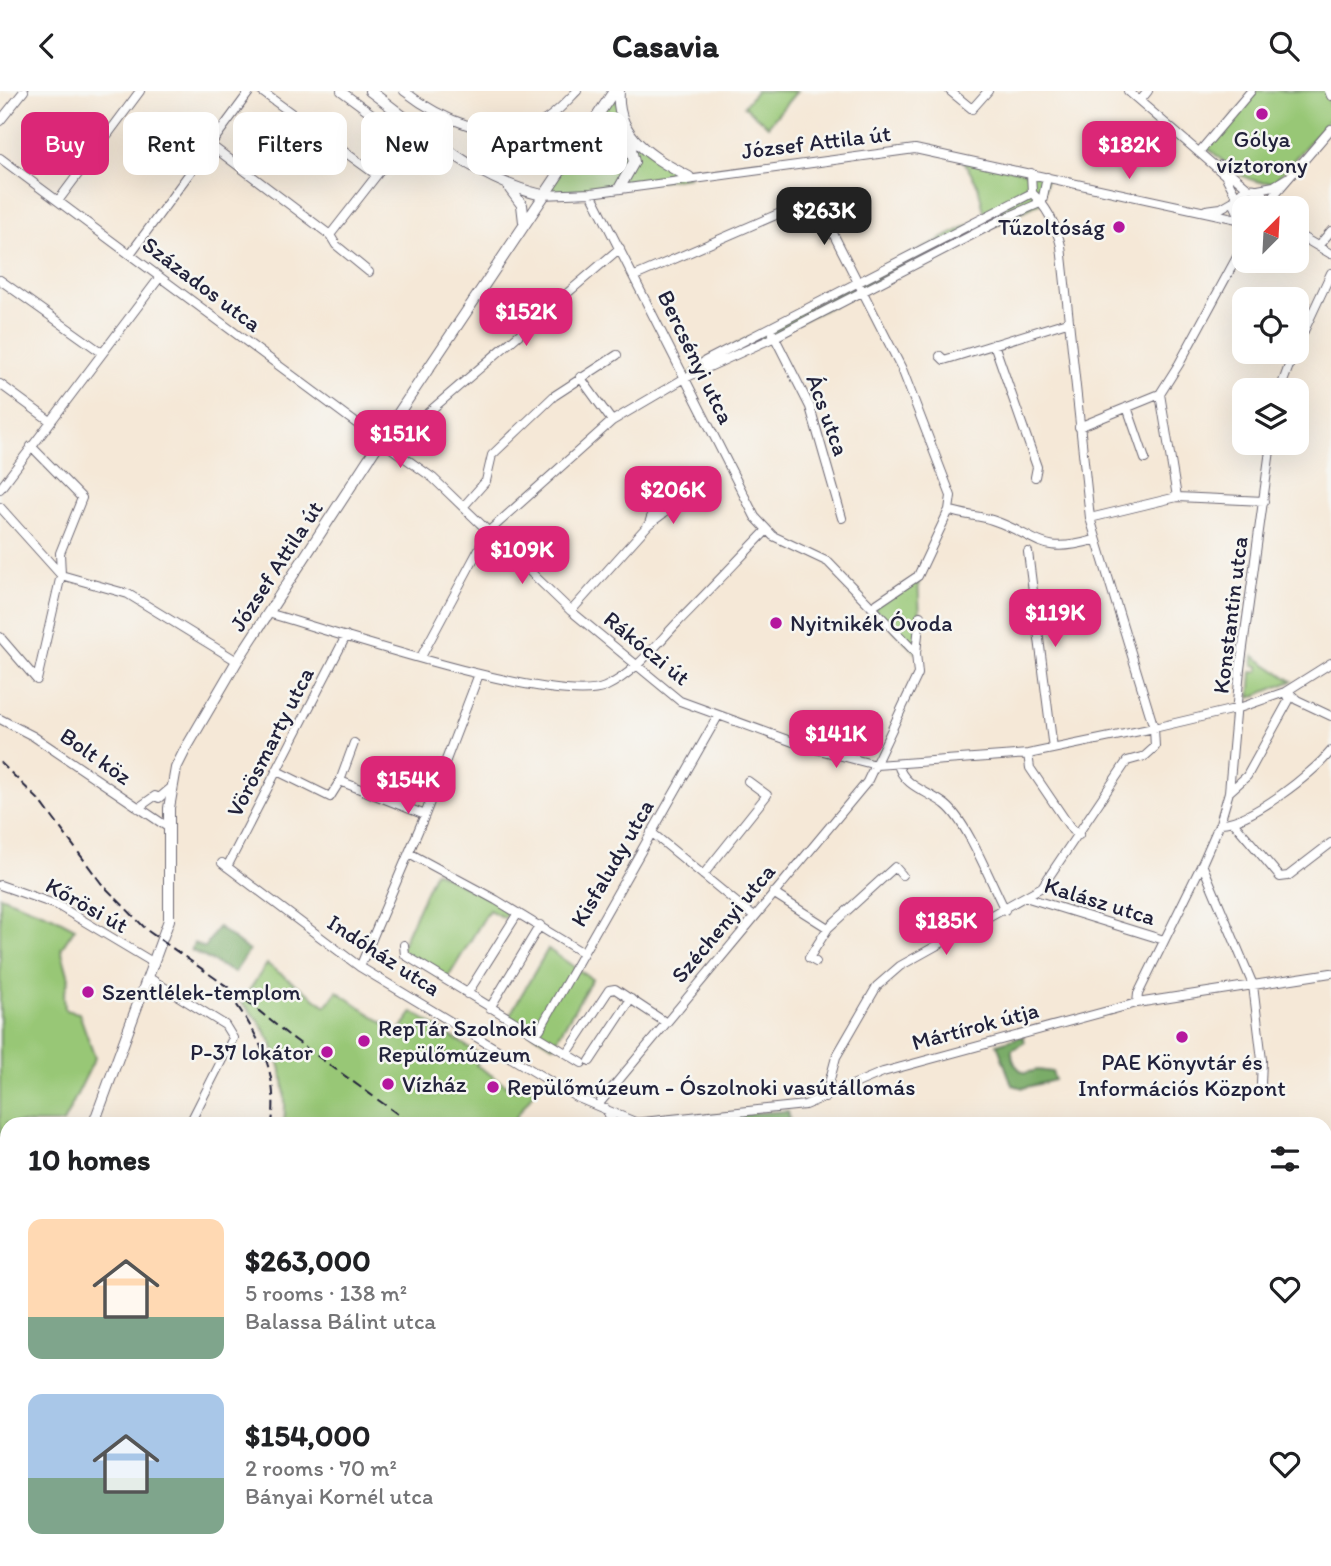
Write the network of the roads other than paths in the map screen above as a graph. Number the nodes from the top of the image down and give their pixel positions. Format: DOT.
graph roads {
  1 [pos="24,91"];
  2 [pos="140,91"];
  3 [pos="250,91"];
  4 [pos="261,91"];
  5 [pos="341,91"];
  6 [pos="370,91"];
  7 [pos="404,91"];
  8 [pos="577,91"];
  9 [pos="616,91"];
  10 [pos="950,91"];
  11 [pos="988,91"];
  12 [pos="1128,91"];
  13 [pos="1148,91"];
  14 [pos="1251,91"];
  15 [pos="1329,91"];
  16 [pos="1331,96"];
  17 [pos="1140,101"];
  18 [pos="369,112"];
  19 [pos="398,112"];
  20 [pos="601,112"];
  21 [pos="0,121"];
  22 [pos="1331,129"];
  23 [pos="627,142"];
  24 [pos="219,151"];
  25 [pos="1200,151"];
  26 [pos="453,153"];
  27 [pos="0,158"];
  28 [pos="361,164"];
  29 [pos="1031,173"];
  30 [pos="627,174"];
  31 [pos="374,175"];
  32 [pos="556,175"];
  33 [pos="627,175"];
  34 [pos="689,177"];
  35 [pos="1047,177"];
  36 [pos="1289,177"];
  37 [pos="508,187"];
  38 [pos="620,187"];
  39 [pos="1253,189"];
  40 [pos="591,193"];
  41 [pos="1032,193"];
  42 [pos="542,195"];
  43 [pos="1235,196"];
  44 [pos="1240,196"];
  45 [pos="1260,196"];
  46 [pos="1276,196"];
  47 [pos="58,201"];
  48 [pos="1232,201"];
  49 [pos="1042,202"];
  50 [pos="1200,211"];
  51 [pos="1232,218"];
  52 [pos="524,222"];
  53 [pos="1331,231"];
  54 [pos="330,235"];
  55 [pos="1309,240"];
  56 [pos="1319,245"];
  57 [pos="620,247"];
  58 [pos="130,254"];
  59 [pos="1331,254"];
  60 [pos="1232,266"];
  61 [pos="369,272"];
  62 [pos="1331,274"];
  63 [pos="635,276"];
  64 [pos="160,277"];
  65 [pos="0,280"];
  66 [pos="860,286"];
  67 [pos="1309,321"];
  68 [pos="1067,322"];
  69 [pos="770,328"];
  70 [pos="775,337"];
  71 [pos="994,344"];
  72 [pos="101,352"];
  73 [pos="617,355"];
  74 [pos="940,356"];
  75 [pos="580,377"];
  76 [pos="685,378"];
  77 [pos="0,384"];
  78 [pos="1160,394"];
  79 [pos="1127,407"];
  80 [pos="49,420"];
  81 [pos="612,421"];
  82 [pos="1079,426"];
  83 [pos="381,440"];
  84 [pos="31,446"];
  85 [pos="398,451"];
  86 [pos="1270,455"];
  87 [pos="1146,459"];
  88 [pos="1035,477"];
  89 [pos="1,486"];
  90 [pos="1177,497"];
  91 [pos="1264,501"];
  92 [pos="0,507"];
  93 [pos="463,507"];
  94 [pos="949,510"];
  95 [pos="842,518"];
  96 [pos="1090,518"];
  97 [pos="649,524"];
  98 [pos="766,531"];
  99 [pos="488,532"];
  100 [pos="1094,540"];
  101 [pos="1028,552"];
  102 [pos="61,575"];
  103 [pos="872,607"];
  104 [pos="571,611"];
  105 [pos="268,613"];
  106 [pos="920,616"];
  107 [pos="346,636"];
  108 [pos="0,637"];
  109 [pos="916,653"];
  110 [pos="421,657"];
  111 [pos="237,661"];
  112 [pos="1331,663"];
  113 [pos="636,666"];
  114 [pos="479,674"];
  115 [pos="1286,692"];
  116 [pos="1239,708"];
  117 [pos="718,716"];
  118 [pos="1331,716"];
  119 [pos="0,719"];
  120 [pos="1154,728"];
  121 [pos="354,743"];
  122 [pos="1053,749"];
  123 [pos="1331,751"];
  124 [pos="1028,754"];
  125 [pos="898,764"];
  126 [pos="876,765"];
  127 [pos="277,771"];
  128 [pos="340,781"];
  129 [pos="748,781"];
  130 [pos="172,787"];
  131 [pos="1229,792"];
  132 [pos="138,809"];
  133 [pos="425,815"];
  134 [pos="1220,823"];
  135 [pos="1235,824"];
  136 [pos="169,828"];
  137 [pos="651,832"];
  138 [pos="1079,835"];
  139 [pos="1331,843"];
  140 [pos="409,853"];
  141 [pos="1202,864"];
  142 [pos="225,865"];
  143 [pos="902,874"];
  144 [pos="703,875"];
  145 [pos="0,885"];
  146 [pos="773,893"];
  147 [pos="1025,898"];
  148 [pos="1005,910"];
  149 [pos="518,913"];
  150 [pos="753,916"];
  151 [pos="540,925"];
  152 [pos="828,929"];
  153 [pos="1164,940"];
  154 [pos="404,945"];
  155 [pos="583,953"];
  156 [pos="816,962"];
  157 [pos="154,963"];
  158 [pos="360,967"];
  159 [pos="1331,973"];
  160 [pos="149,978"];
  161 [pos="1253,985"];
  162 [pos="467,994"];
  163 [pos="631,999"];
  164 [pos="1137,1003"];
  165 [pos="490,1008"];
  166 [pos="665,1022"];
  167 [pos="540,1029"];
  168 [pos="570,1049"];
  169 [pos="1261,1084"];
  170 [pos="825,1098"];
  171 [pos="602,1107"];
  172 [pos="96,1117"];
  173 [pos="193,1117"];
  174 [pos="609,1117"];
  175 [pos="622,1117"];
  176 [pos="694,1117"];
  1 -- 21 [label="street"];
  2 -- 47 [label="street"];
  3 -- 58 [label="street"];
  4 -- 28 [label="street"];
  5 -- 18 [label="street"];
  6 -- 19 [label="main road"];
  7 -- 8 [label="street"];
  9 -- 20 [label="main road"];
  9 -- 34 [label="main road"];
  10 -- 11 [label="street"];
  12 -- 17 [label="street"];
  13 -- 17 [label="street"];
  14 -- 25 [label="street"];
  15 -- 16 [label="street"];
  17 -- 25 [label="street"];
  22 -- 36 [label="street"];
  23 -- 30 [label="main road"];
  24 -- 54 [label="street"];
  25 -- 39 [label="street"];
  25 -- 43 [label="street"];
  26 -- 37 [label="main road"];
  27 -- 47 [label="street, Százados utca"];
  29 -- 34 [label="street, József Attila út"];
  29 -- 35 [label="street, József Attila út"];
  29 -- 41 [label="street"];
  31 -- 54 [label="street"];
  32 -- 42 [label="main road"];
  33 -- 38 [label="main road"];
  34 -- 38 [label="street, József Attila út"];
  35 -- 49 [label="street"];
  35 -- 50 [label="street, József Attila út"];
  36 -- 39 [label="street, József Attila út"];
  36 -- 46 [label="street"];
  37 -- 42 [label="main road"];
  37 -- 52 [label="main road"];
  38 -- 40 [label="street, József Attila út"];
  39 -- 44 [label="street, József Attila út"];
  39 -- 45 [label="street"];
  40 -- 42 [label="street, József Attila út"];
  40 -- 57 [label="street, Bercsényi utca"];
  41 -- 49 [label="street"];
  41 -- 66 [label="street"];
  42 -- 52 [label="main road, József Attila út"];
  47 -- 58 [label="street, Százados utca"];
  48 -- 50 [label="street, József Attila út"];
  49 -- 66 [label="street"];
  49 -- 68 [label="street"];
  50 -- 51 [label="street, József Attila út"];
  52 -- 83 [label="main road, József Attila út"];
  53 -- 56 [label="street"];
  54 -- 61 [label="street"];
  55 -- 56 [label="street"];
  56 -- 59 [label="street"];
  57 -- 63 [label="street, Bercsényi utca"];
  57 -- 85 [label="street"];
  58 -- 64 [label="street, Százados utca"];
  60 -- 78 [label="street"];
  62 -- 67 [label="street"];
  63 -- 66 [label="street"];
  63 -- 76 [label="street, Bercsényi utca"];
  64 -- 72 [label="street"];
  64 -- 83 [label="street, Százados utca"];
  65 -- 72 [label="street"];
  66 -- 69 [label="street"];
  66 -- 70 [label="street"];
  66 -- 94 [label="street"];
  68 -- 71 [label="street"];
  68 -- 82 [label="street"];
  69 -- 70 [label="street, Ács utca"];
  69 -- 76 [label="street"];
  70 -- 76 [label="street"];
  70 -- 95 [label="street, Ács utca"];
  71 -- 74 [label="street"];
  71 -- 88 [label="street"];
  72 -- 80 [label="street"];
  73 -- 75 [label="street"];
  75 -- 81 [label="street"];
  75 -- 93 [label="street"];
  76 -- 81 [label="street"];
  76 -- 98 [label="street, Bercsényi utca"];
  77 -- 80 [label="street"];
  78 -- 79 [label="street"];
  78 -- 90 [label="street"];
  79 -- 82 [label="street"];
  79 -- 87 [label="street"];
  80 -- 84 [label="street"];
  81 -- 99 [label="street"];
  82 -- 96 [label="street"];
  83 -- 85 [label="street, Rákóczi út"];
  83 -- 105 [label="main road, József Attila út"];
  84 -- 89 [label="street"];
  84 -- 102 [label="street"];
  85 -- 93 [label="street, Rákóczi út"];
  86 -- 91 [label="street, Konstantin utca"];
  90 -- 91 [label="street"];
  90 -- 96 [label="street"];
  91 -- 116 [label="street, Konstantin utca"];
  92 -- 102 [label="street"];
  93 -- 99 [label="street, Rákóczi út"];
  94 -- 100 [label="street"];
  94 -- 103 [label="street"];
  96 -- 100 [label="street"];
  97 -- 104 [label="street"];
  98 -- 103 [label="street, Bercsényi utca"];
  98 -- 113 [label="street"];
  99 -- 104 [label="street, Rákóczi út"];
  99 -- 110 [label="street"];
  100 -- 120 [label="street"];
  101 -- 122 [label="street"];
  102 -- 108 [label="street"];
  102 -- 111 [label="street"];
  103 -- 109 [label="street, Bercsényi utca"];
  104 -- 113 [label="street, Rákóczi út"];
  105 -- 107 [label="street"];
  105 -- 111 [label="main road, József Attila út"];
  106 -- 109 [label="street"];
  107 -- 110 [label="street"];
  107 -- 127 [label="street, Vörösmarty utca"];
  109 -- 126 [label="street"];
  110 -- 114 [label="street"];
  111 -- 130 [label="main road, József Attila út"];
  112 -- 115 [label="street, Rákóczi út"];
  113 -- 114 [label="street"];
  113 -- 117 [label="street, Rákóczi út"];
  114 -- 133 [label="street"];
  115 -- 116 [label="street, Rákóczi út"];
  115 -- 118 [label="street"];
  115 -- 131 [label="street, Konstantin utca"];
  116 -- 120 [label="street, Rákóczi út"];
  116 -- 131 [label="street, Konstantin utca"];
  117 -- 126 [label="street, Rákóczi út"];
  117 -- 137 [label="street, Kisfaludy utca"];
  119 -- 132 [label="street, Bolt köz"];
  120 -- 122 [label="street, Rákóczi út"];
  120 -- 138 [label="street"];
  121 -- 128 [label="street"];
  122 -- 124 [label="street, Rákóczi út"];
  123 -- 135 [label="street"];
  124 -- 125 [label="street, Rákóczi út"];
  124 -- 138 [label="street"];
  125 -- 126 [label="street, Rákóczi út"];
  125 -- 148 [label="street"];
  126 -- 146 [label="street, Széchenyi utca"];
  127 -- 128 [label="street"];
  127 -- 142 [label="street, Vörösmarty utca"];
  128 -- 133 [label="street"];
  129 -- 144 [label="street"];
  130 -- 132 [label="street"];
  130 -- 136 [label="main road, József Attila út"];
  131 -- 134 [label="street, Konstantin utca"];
  132 -- 136 [label="street, Bolt köz"];
  133 -- 140 [label="street"];
  134 -- 135 [label="street"];
  134 -- 141 [label="street, Konstantin utca"];
  135 -- 139 [label="street"];
  136 -- 157 [label="main road, József Attila út"];
  137 -- 144 [label="street"];
  137 -- 155 [label="street, Kisfaludy utca"];
  138 -- 147 [label="street"];
  140 -- 149 [label="street"];
  140 -- 158 [label="street"];
  141 -- 153 [label="street, Konstantin utca"];
  141 -- 161 [label="street"];
  142 -- 158 [label="street, Indóház utca"];
  143 -- 152 [label="street"];
  144 -- 150 [label="street"];
  145 -- 157 [label="street, Kőrösi út"];
  146 -- 150 [label="street, Széchenyi utca"];
  146 -- 152 [label="street"];
  147 -- 148 [label="street"];
  147 -- 153 [label="street, Kalász utca"];
  148 -- 170 [label="street"];
  149 -- 151 [label="street"];
  149 -- 162 [label="street"];
  150 -- 166 [label="street, Széchenyi utca"];
  151 -- 155 [label="street"];
  151 -- 165 [label="street"];
  152 -- 156 [label="street"];
  153 -- 164 [label="street, Konstantin utca"];
  154 -- 162 [label="street"];
  155 -- 167 [label="street, Kisfaludy utca"];
  157 -- 160 [label="main road, József Attila út"];
  158 -- 171 [label="street, Indóház utca"];
  159 -- 161 [label="street, Mártírok útja"];
  160 -- 172 [label="main road, József Attila út"];
  160 -- 173 [label="street"];
  161 -- 164 [label="street, Mártírok útja"];
  161 -- 169 [label="street"];
  162 -- 165 [label="street"];
  163 -- 165 [label="street"];
  163 -- 166 [label="street"];
  163 -- 168 [label="street"];
  164 -- 170 [label="street, Mártírok útja"];
  166 -- 171 [label="street, Széchenyi utca"];
  170 -- 176 [label="street, Mártírok útja"];
  171 -- 174 [label="street"];
  171 -- 175 [label="street, Indóház utca"];
}
